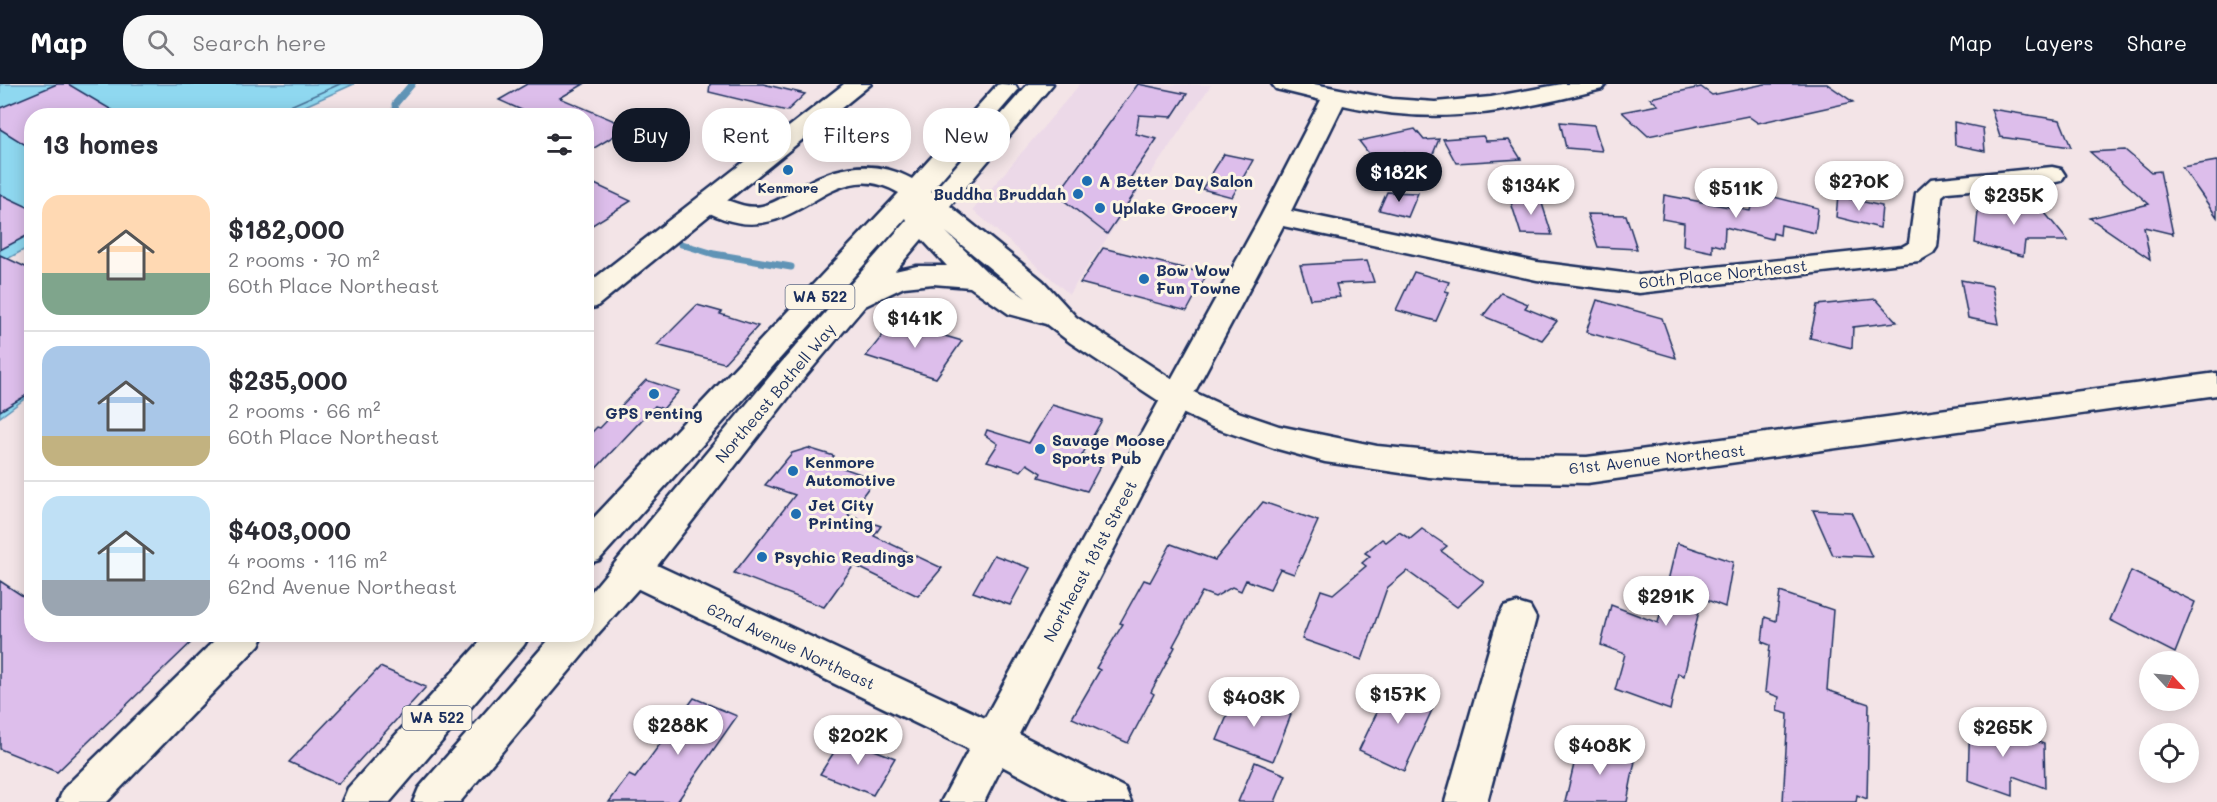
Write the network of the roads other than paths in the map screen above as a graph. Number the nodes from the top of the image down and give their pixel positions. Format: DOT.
graph roads {
  1 [pos="859,84"];
  2 [pos="1011,84"];
  3 [pos="1041,84"];
  4 [pos="1284,84"];
  5 [pos="1594,84"];
  6 [pos="1559,88"];
  7 [pos="1335,96"];
  8 [pos="2052,175"];
  9 [pos="912,200"];
  10 [pos="711,203"];
  11 [pos="1275,216"];
  12 [pos="978,279"];
  13 [pos="594,294"];
  14 [pos="1056,316"];
  15 [pos="836,320"];
  16 [pos="2217,384"];
  17 [pos="1176,397"];
  18 [pos="594,541"];
  19 [pos="633,570"];
  20 [pos="594,615"];
  21 [pos="1517,618"];
  22 [pos="238,642"];
  23 [pos="504,642"];
  24 [pos="571,642"];
  25 [pos="995,742"];
  26 [pos="79,802"];
  27 [pos="363,802"];
  28 [pos="434,802"];
  29 [pos="962,802"];
  30 [pos="1110,802"];
  31 [pos="1466,802"];
  1 -- 10 [label="main road"];
  2 -- 9 [label="main road, Northeast Bothell Way / WA 522"];
  3 -- 9 [label="main road, Northeast Bothell Way / WA 522"];
  4 -- 7 [label="main road"];
  5 -- 6 [label="main road"];
  6 -- 7 [label="main road"];
  7 -- 11 [label="main road, Northeast 181st Street"];
  8 -- 11 [label="main road, 60th Place Northeast"];
  9 -- 10 [label="main road"];
  9 -- 12 [label="main road, 61st Avenue Northeast"];
  9 -- 14 [label="main road, 61st Avenue Northeast"];
  9 -- 15 [label="main road, Northeast Bothell Way / WA 522"];
  9 -- 18 [label="main road, Northeast Bothell Way / WA 522"];
  10 -- 13 [label="main road"];
  11 -- 17 [label="main road, Northeast 181st Street"];
  12 -- 14 [label="main road, 61st Avenue Northeast"];
  12 -- 15 [label="main road"];
  14 -- 17 [label="main road, 61st Avenue Northeast"];
  15 -- 19 [label="main road, Northeast Bothell Way / WA 522"];
  16 -- 17 [label="main road, 61st Avenue Northeast"];
  17 -- 25 [label="main road, Northeast 181st Street"];
  19 -- 20 [label="main road, Northeast Bothell Way / WA 522"];
  19 -- 25 [label="main road, 62nd Avenue Northeast"];
  21 -- 31 [label="main road"];
  22 -- 26 [label="main road"];
  23 -- 27 [label="main road, WA 522"];
  24 -- 28 [label="main road, WA 522"];
  25 -- 29 [label="main road, Northeast 181st Street"];
  25 -- 30 [label="main road, 62nd Avenue Northeast"];
}
